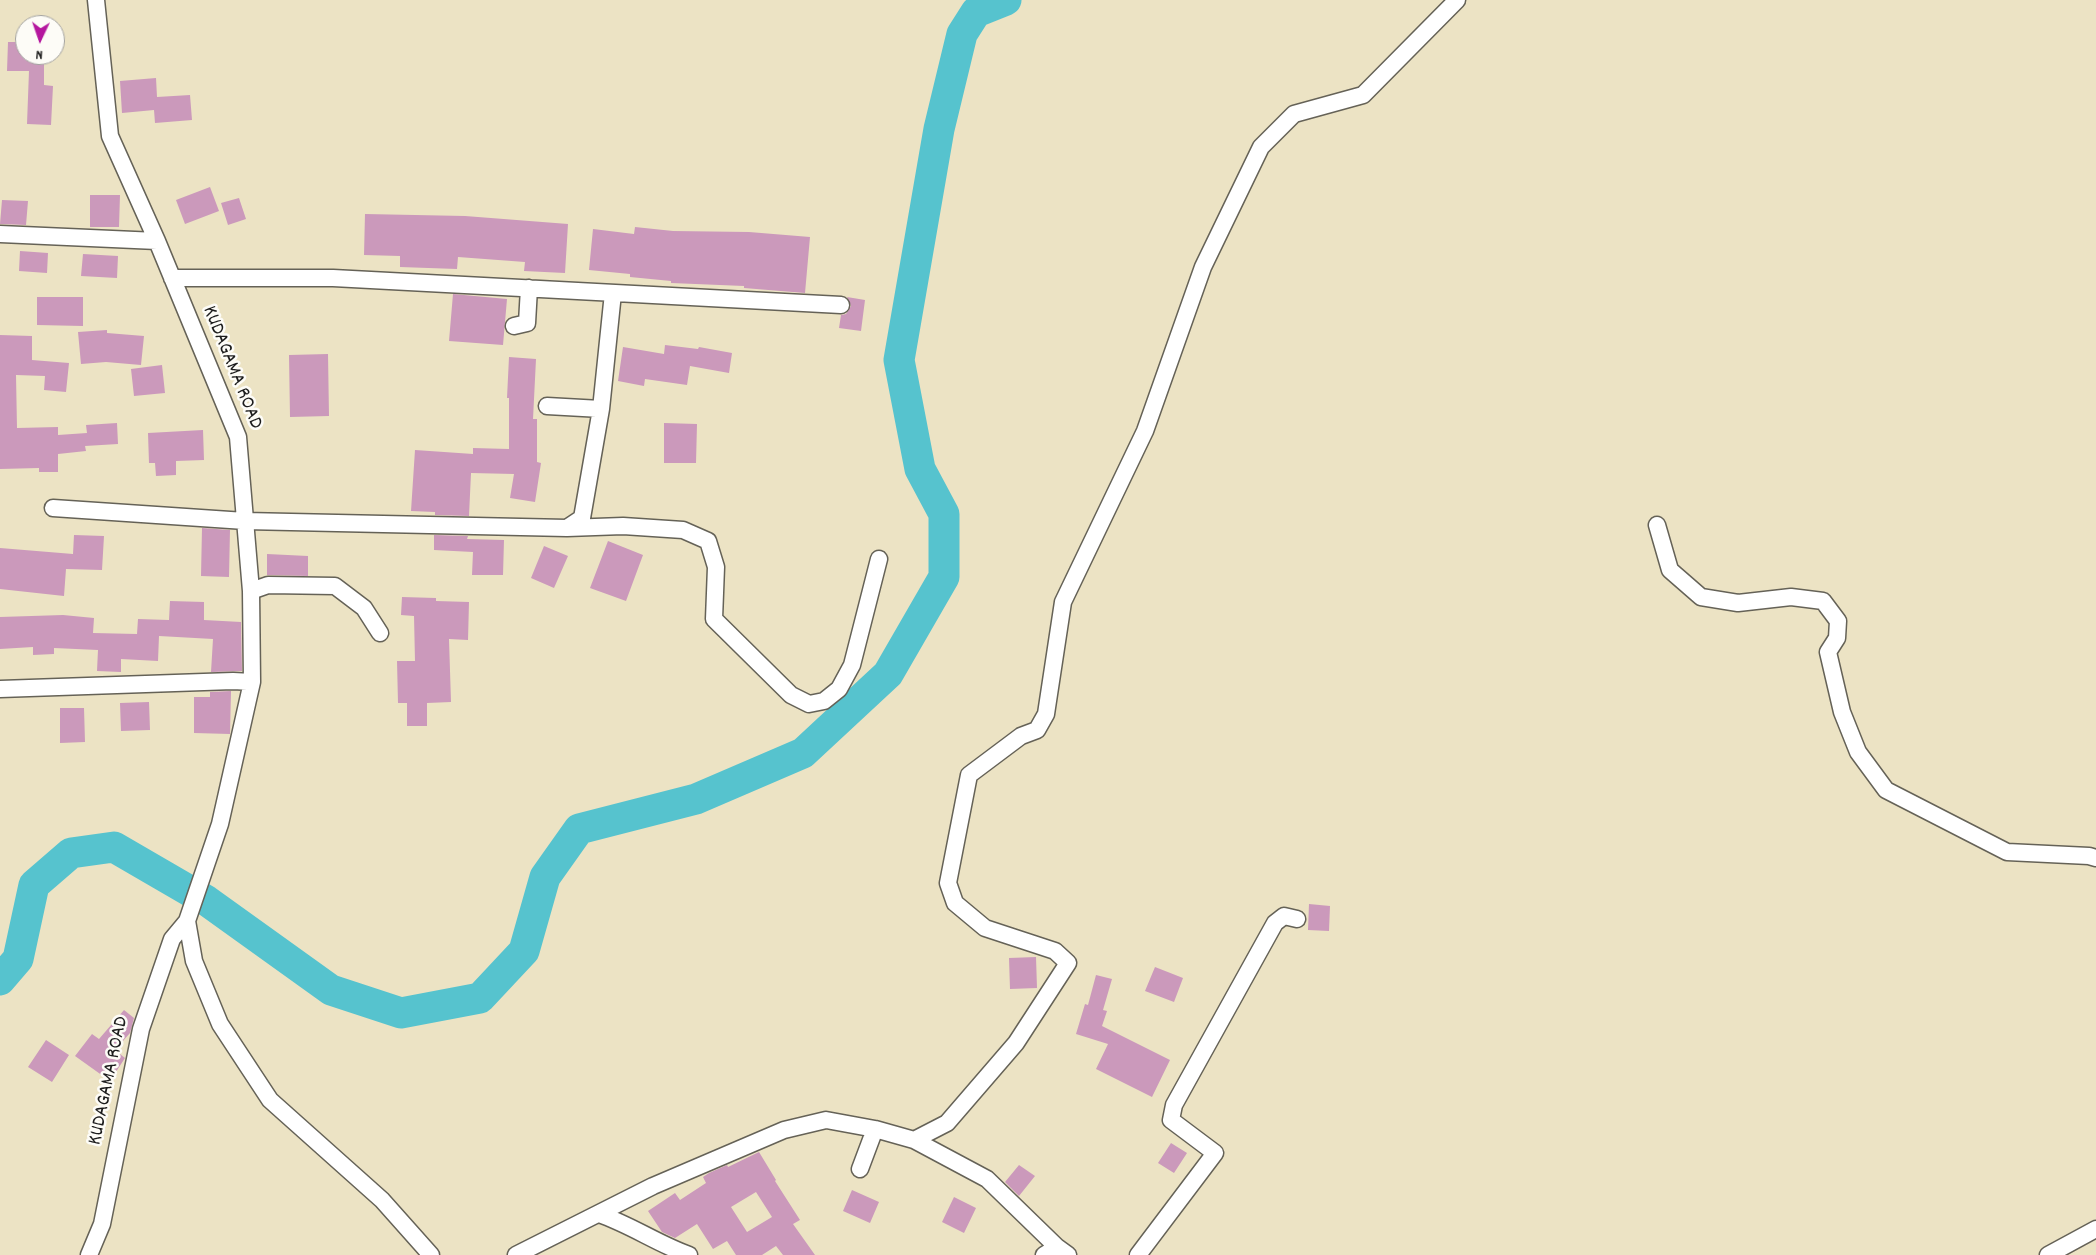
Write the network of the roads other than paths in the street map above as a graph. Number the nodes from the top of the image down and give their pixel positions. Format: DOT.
graph roads {
  1 [pos="96,0"];
  2 [pos="1457,0"];
  3 [pos="0,234"];
  4 [pos="157,242"];
  5 [pos="172,278"];
  6 [pos="530,288"];
  7 [pos="613,293"];
  8 [pos="841,305"];
  9 [pos="514,326"];
  10 [pos="547,406"];
  11 [pos="602,409"];
  12 [pos="53,508"];
  13 [pos="245,520"];
  14 [pos="1657,525"];
  15 [pos="567,528"];
  16 [pos="879,559"];
  17 [pos="251,591"];
  18 [pos="380,633"];
  19 [pos="252,682"];
  20 [pos="0,689"];
  21 [pos="2096,858"];
  22 [pos="1296,919"];
  23 [pos="187,921"];
  24 [pos="875,1129"];
  25 [pos="914,1140"];
  26 [pos="860,1169"];
  27 [pos="599,1214"];
  28 [pos="2096,1229"];
  29 [pos="1056,1252"];
  30 [pos="89,1255"];
  31 [pos="431,1255"];
  32 [pos="516,1255"];
  33 [pos="689,1255"];
  34 [pos="1138,1255"];
  35 [pos="2048,1255"];
  1 -- 4 [label="street, KUDAGAMA ROAD"];
  2 -- 25 [label="street"];
  3 -- 4 [label="street"];
  4 -- 5 [label="street, KUDAGAMA ROAD"];
  5 -- 6 [label="street"];
  5 -- 13 [label="street, KUDAGAMA ROAD"];
  6 -- 7 [label="street"];
  6 -- 9 [label="street"];
  7 -- 8 [label="street"];
  7 -- 11 [label="street"];
  10 -- 11 [label="street"];
  11 -- 15 [label="street"];
  12 -- 13 [label="street"];
  13 -- 15 [label="street"];
  13 -- 17 [label="street, KUDAGAMA ROAD"];
  14 -- 21 [label="street"];
  15 -- 16 [label="street"];
  17 -- 18 [label="street"];
  17 -- 19 [label="street, KUDAGAMA ROAD"];
  19 -- 20 [label="street"];
  19 -- 23 [label="street, KUDAGAMA ROAD"];
  22 -- 34 [label="street"];
  23 -- 30 [label="street, KUDAGAMA ROAD"];
  23 -- 31 [label="street"];
  24 -- 25 [label="street"];
  24 -- 26 [label="street"];
  24 -- 27 [label="street"];
  25 -- 29 [label="street"];
  27 -- 32 [label="street"];
  27 -- 33 [label="street"];
  28 -- 35 [label="street"];
}
